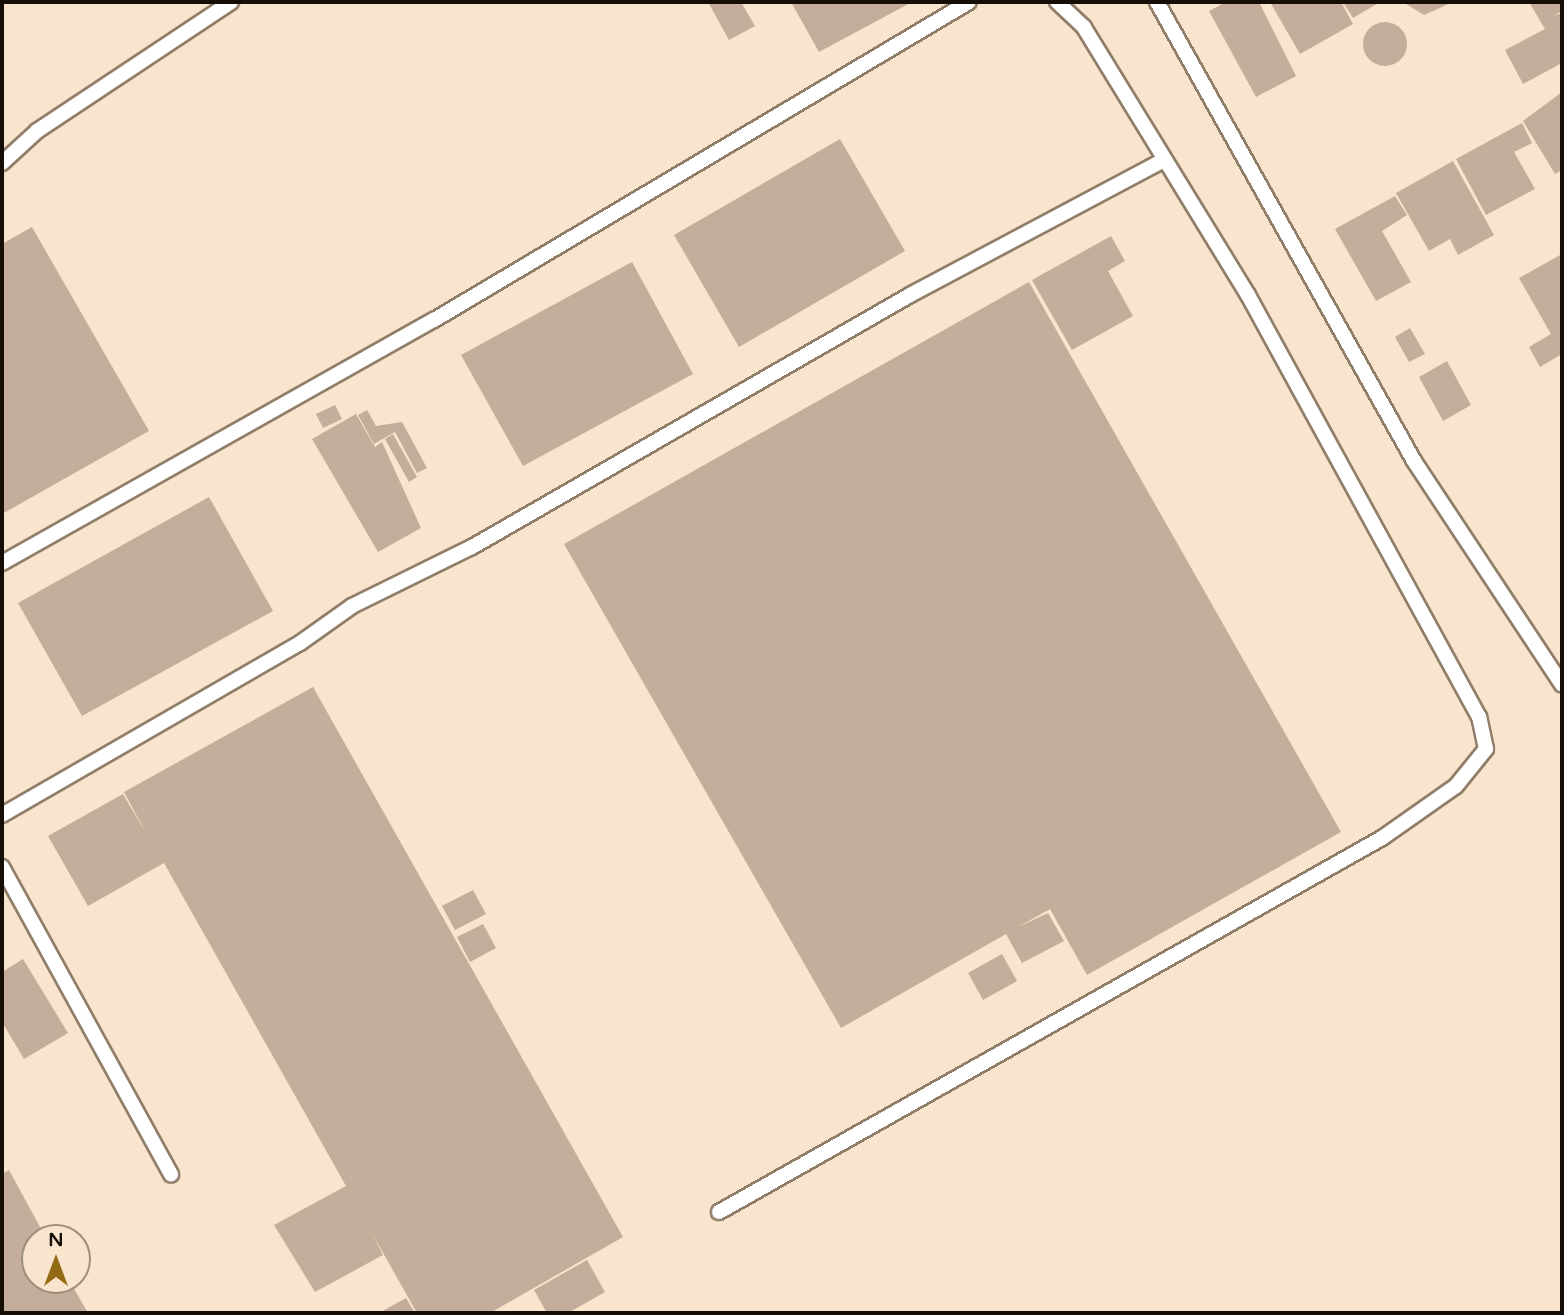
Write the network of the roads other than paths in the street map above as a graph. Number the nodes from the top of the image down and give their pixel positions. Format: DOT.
graph roads {
  1 [pos="231,2"];
  2 [pos="969,2"];
  3 [pos="1057,2"];
  4 [pos="1157,2"];
  5 [pos="1164,160"];
  6 [pos="2,163"];
  7 [pos="2,563"];
  8 [pos="1562,685"];
  9 [pos="2,816"];
  10 [pos="2,867"];
  11 [pos="172,1175"];
  12 [pos="719,1212"];
  1 -- 6 [label="lane"];
  2 -- 7 [label="lane"];
  3 -- 5 [label="lane"];
  4 -- 8 [label="lane"];
  5 -- 9 [label="lane"];
  5 -- 12 [label="lane"];
  10 -- 11 [label="lane"];
}
